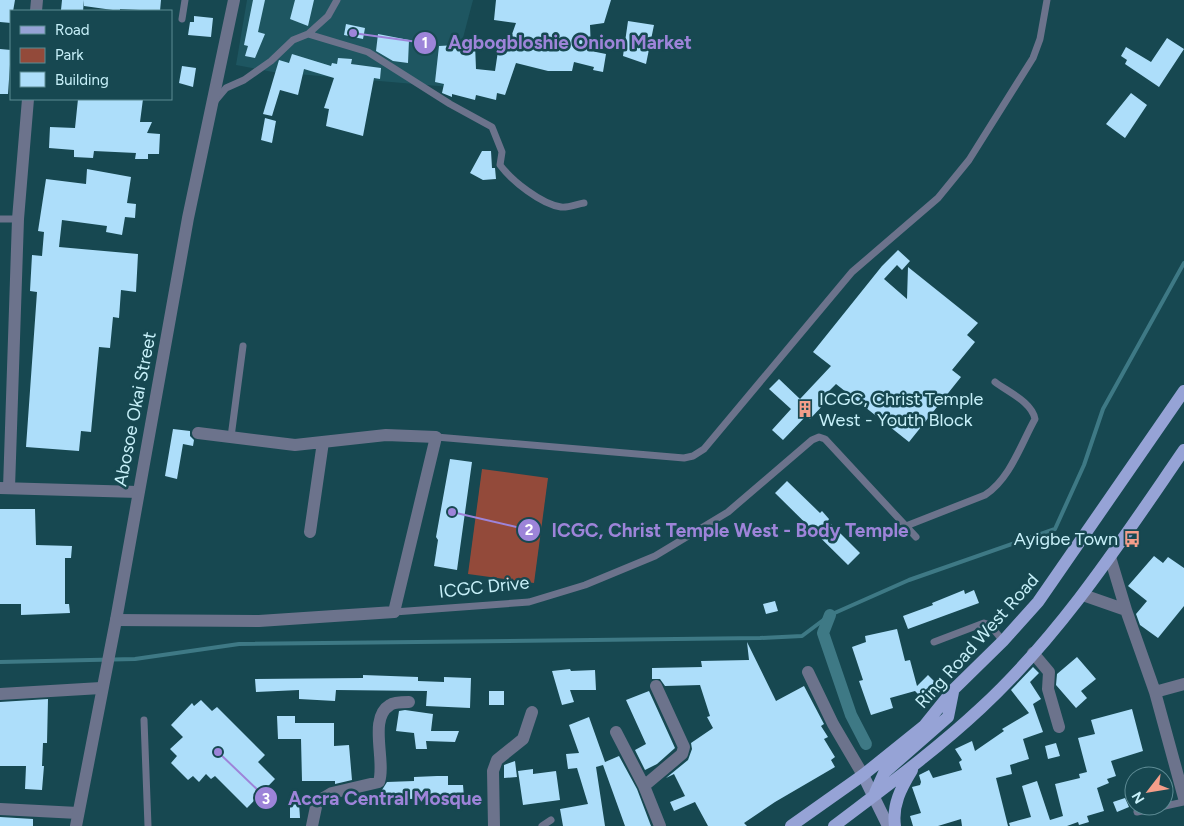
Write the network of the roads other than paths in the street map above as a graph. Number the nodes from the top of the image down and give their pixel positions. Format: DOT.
graph roads {
  1 [pos="185,0"];
  2 [pos="234,0"];
  3 [pos="337,0"];
  4 [pos="1047,0"];
  5 [pos="182,19"];
  6 [pos="308,34"];
  7 [pos="28,100"];
  8 [pos="213,103"];
  9 [pos="584,203"];
  10 [pos="0,219"];
  11 [pos="18,219"];
  12 [pos="243,346"];
  13 [pos="995,382"];
  14 [pos="1184,391"];
  15 [pos="198,433"];
  16 [pos="231,437"];
  17 [pos="436,437"];
  18 [pos="323,442"];
  19 [pos="1184,450"];
  20 [pos="5,488"];
  21 [pos="138,492"];
  22 [pos="906,526"];
  23 [pos="310,532"];
  24 [pos="916,537"];
  25 [pos="1110,557"];
  26 [pos="1083,595"];
  27 [pos="1126,610"];
  28 [pos="394,612"];
  29 [pos="116,620"];
  30 [pos="1003,641"];
  31 [pos="934,642"];
  32 [pos="1033,654"];
  33 [pos="808,672"];
  34 [pos="1184,684"];
  35 [pos="102,686"];
  36 [pos="656,686"];
  37 [pos="954,690"];
  38 [pos="1155,692"];
  39 [pos="0,694"];
  40 [pos="408,702"];
  41 [pos="532,712"];
  42 [pos="144,720"];
  43 [pos="1059,727"];
  44 [pos="616,732"];
  45 [pos="917,762"];
  46 [pos="863,775"];
  47 [pos="644,786"];
  48 [pos="874,796"];
  49 [pos="1184,798"];
  50 [pos="0,810"];
  51 [pos="77,820"];
  52 [pos="550,820"];
  53 [pos="148,826"];
  54 [pos="312,826"];
  55 [pos="494,826"];
  56 [pos="542,826"];
  57 [pos="660,826"];
  58 [pos="791,826"];
  59 [pos="834,826"];
  60 [pos="888,826"];
  61 [pos="896,826"];
  1 -- 5 [label="lane"];
  2 -- 8 [label="street, Abosoe Okai Street"];
  3 -- 6 [label="lane"];
  4 -- 17 [label="lane"];
  6 -- 8 [label="lane"];
  6 -- 9 [label="lane"];
  7 -- 11 [label="street"];
  8 -- 21 [label="street, Abosoe Okai Street"];
  10 -- 11 [label="lane"];
  11 -- 20 [label="street"];
  12 -- 16 [label="lane"];
  13 -- 22 [label="lane"];
  14 -- 30 [label="main road, Ring Road West Road"];
  15 -- 16 [label="street"];
  16 -- 18 [label="street"];
  17 -- 18 [label="street"];
  17 -- 28 [label="street"];
  18 -- 23 [label="street"];
  19 -- 25 [label="main road"];
  20 -- 21 [label="street"];
  21 -- 29 [label="street, Abosoe Okai Street"];
  22 -- 24 [label="lane, ICGC Drive"];
  22 -- 28 [label="lane, ICGC Drive"];
  25 -- 26 [label="main road"];
  25 -- 27 [label="street"];
  26 -- 27 [label="street"];
  26 -- 32 [label="main road"];
  27 -- 38 [label="street"];
  28 -- 29 [label="street, ICGC Drive"];
  29 -- 35 [label="street, Abosoe Okai Street"];
  30 -- 31 [label="lane"];
  30 -- 37 [label="main road, Ring Road West Road"];
  32 -- 43 [label="street"];
  32 -- 45 [label="main road"];
  33 -- 46 [label="street"];
  34 -- 38 [label="street"];
  35 -- 39 [label="street"];
  35 -- 51 [label="street, Abosoe Okai Street"];
  36 -- 47 [label="street"];
  37 -- 46 [label="main road, Ring Road West Road"];
  37 -- 48 [label="main road"];
  38 -- 49 [label="street"];
  40 -- 54 [label="street"];
  41 -- 55 [label="street"];
  42 -- 53 [label="lane"];
  44 -- 47 [label="street"];
  45 -- 48 [label="main road"];
  45 -- 61 [label="main road"];
  46 -- 48 [label="main road"];
  46 -- 58 [label="main road, Ring Road West Road"];
  47 -- 57 [label="street"];
  48 -- 59 [label="main road"];
  48 -- 60 [label="main road"];
  50 -- 51 [label="street"];
  52 -- 56 [label="lane"];
}
